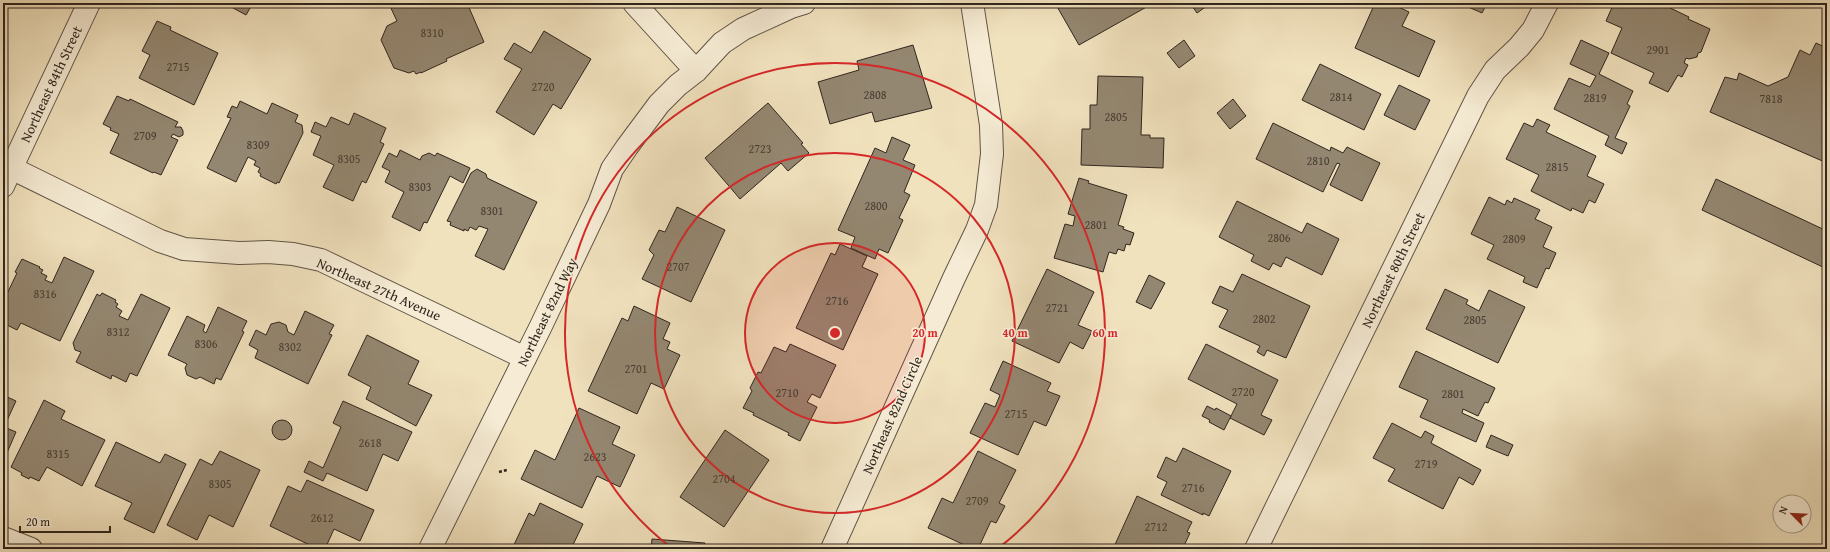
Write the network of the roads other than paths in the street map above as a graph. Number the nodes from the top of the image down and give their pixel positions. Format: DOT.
graph roads {
  1 [pos="89,3"];
  2 [pos="634,3"];
  3 [pos="804,3"];
  4 [pos="972,3"];
  5 [pos="1547,3"];
  6 [pos="696,71"];
  7 [pos="6,173"];
  8 [pos="525,358"];
  9 [pos="3,538"];
  10 [pos="25,548"];
  11 [pos="430,549"];
  12 [pos="832,549"];
  13 [pos="1256,549"];
  1 -- 7 [label="street, Northeast 84th Street"];
  2 -- 6 [label="street"];
  3 -- 6 [label="street, Northeast 82nd Way"];
  4 -- 12 [label="street, Northeast 82nd Circle"];
  5 -- 13 [label="street, Northeast 80th Street"];
  6 -- 8 [label="street, Northeast 82nd Way"];
  7 -- 8 [label="street, Northeast 27th Avenue"];
  8 -- 11 [label="street, Northeast 82nd Way"];
  9 -- 10 [label="street"];
}
